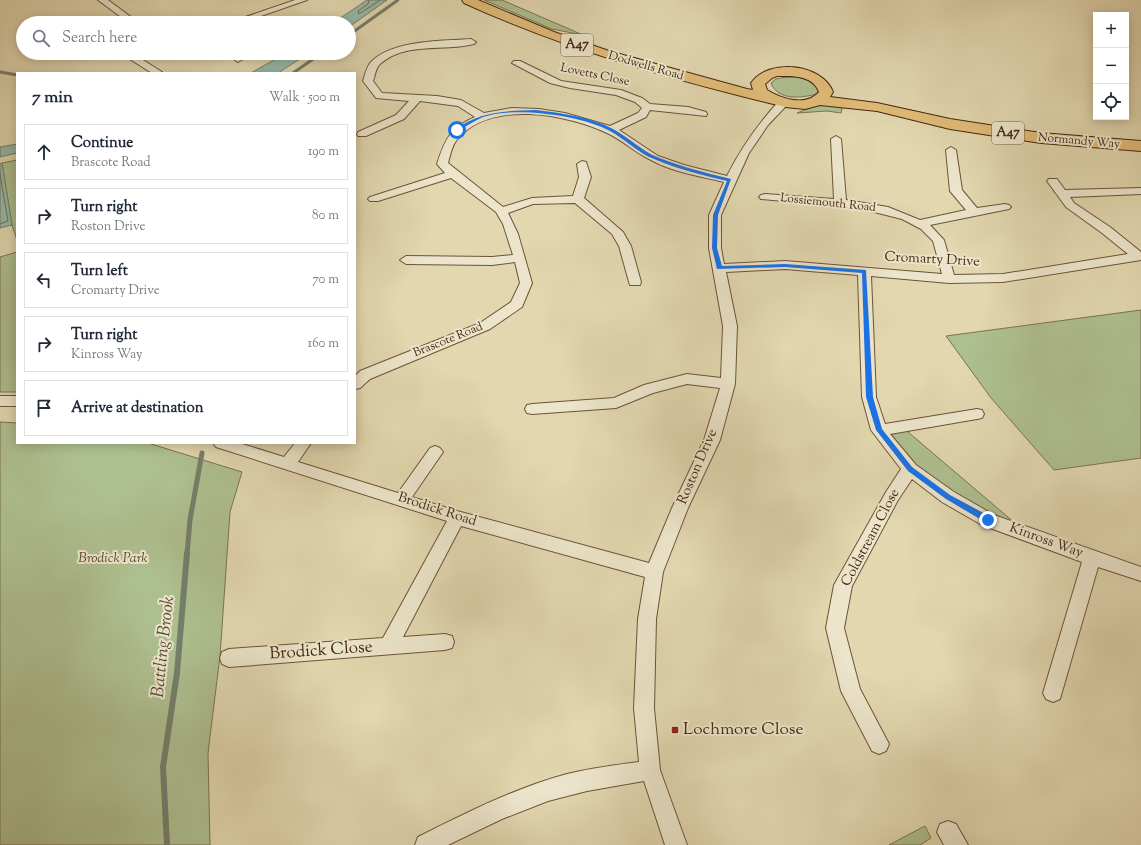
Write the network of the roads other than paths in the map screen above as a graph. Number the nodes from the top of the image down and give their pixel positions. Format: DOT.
graph roads {
  1 [pos="102,0"];
  2 [pos="303,0"];
  3 [pos="468,0"];
  4 [pos="125,16"];
  5 [pos="254,16"];
  6 [pos="471,42"];
  7 [pos="137,60"];
  8 [pos="517,63"];
  9 [pos="157,72"];
  10 [pos="691,78"];
  11 [pos="761,79"];
  12 [pos="822,82"];
  13 [pos="766,97"];
  14 [pos="416,99"];
  15 [pos="819,100"];
  16 [pos="783,103"];
  17 [pos="647,107"];
  18 [pos="877,107"];
  19 [pos="702,114"];
  20 [pos="481,116"];
  21 [pos="611,130"];
  22 [pos="362,134"];
  23 [pos="836,139"];
  24 [pos="1141,146"];
  25 [pos="950,150"];
  26 [pos="582,164"];
  27 [pos="452,174"];
  28 [pos="730,180"];
  29 [pos="1053,181"];
  30 [pos="1141,191"];
  31 [pos="1062,194"];
  32 [pos="765,197"];
  33 [pos="374,198"];
  34 [pos="578,199"];
  35 [pos="840,203"];
  36 [pos="1005,207"];
  37 [pos="501,211"];
  38 [pos="974,212"];
  39 [pos="921,223"];
  40 [pos="1139,256"];
  41 [pos="520,258"];
  42 [pos="406,260"];
  43 [pos="719,268"];
  44 [pos="864,271"];
  45 [pos="950,279"];
  46 [pos="635,282"];
  47 [pos="356,383"];
  48 [pos="728,384"];
  49 [pos="0,401"];
  50 [pos="16,401"];
  51 [pos="532,409"];
  52 [pos="977,414"];
  53 [pos="879,430"];
  54 [pos="224,444"];
  55 [pos="302,444"];
  56 [pos="435,452"];
  57 [pos="288,464"];
  58 [pos="910,469"];
  59 [pos="402,499"];
  60 [pos="457,518"];
  61 [pos="1092,558"];
  62 [pos="654,572"];
  63 [pos="1141,574"];
  64 [pos="445,642"];
  65 [pos="388,646"];
  66 [pos="229,658"];
  67 [pos="1053,693"];
  68 [pos="880,744"];
  69 [pos="650,770"];
  70 [pos="426,845"];
  71 [pos="676,845"];
  1 -- 4 [label="street"];
  2 -- 5 [label="street"];
  3 -- 10 [label="main road, Dodwells Road / A47"];
  6 -- 14 [label="street"];
  7 -- 9 [label="street"];
  8 -- 17 [label="street, Lovetts Close"];
  10 -- 11 [label="main road, Dodwells Road / A47"];
  10 -- 13 [label="main road, Dodwells Road / A47"];
  11 -- 12 [label="main road, Dodwells Road"];
  11 -- 13 [label="main road"];
  12 -- 15 [label="main road"];
  12 -- 18 [label="main road, Normandy Way / A47"];
  13 -- 16 [label="main road, Dodwells Road"];
  14 -- 20 [label="street"];
  14 -- 22 [label="street"];
  15 -- 16 [label="main road, Normandy Way"];
  15 -- 18 [label="main road, Normandy Way / A47"];
  16 -- 28 [label="street, Roston Drive"];
  17 -- 19 [label="street"];
  17 -- 21 [label="street"];
  18 -- 24 [label="main road, Normandy Way / A47"];
  20 -- 21 [label="street, Brascote Road"];
  20 -- 27 [label="street, Brascote Road"];
  21 -- 28 [label="street, Brascote Road"];
  23 -- 35 [label="street"];
  25 -- 38 [label="street"];
  26 -- 34 [label="street"];
  27 -- 33 [label="street"];
  27 -- 37 [label="street, Brascote Road"];
  28 -- 43 [label="street, Roston Drive"];
  29 -- 31 [label="street"];
  30 -- 31 [label="street"];
  31 -- 40 [label="street"];
  32 -- 35 [label="street, Lossiemouth Road"];
  34 -- 37 [label="street"];
  34 -- 46 [label="street"];
  35 -- 39 [label="street, Lossiemouth Road"];
  36 -- 38 [label="street"];
  37 -- 41 [label="street, Brascote Road"];
  38 -- 39 [label="street"];
  39 -- 45 [label="street, Lossiemouth Road"];
  40 -- 45 [label="street, Cromarty Drive"];
  41 -- 42 [label="street"];
  41 -- 47 [label="street, Brascote Road"];
  43 -- 44 [label="street, Cromarty Drive"];
  43 -- 48 [label="street, Roston Drive"];
  44 -- 45 [label="street, Cromarty Drive"];
  44 -- 53 [label="street, Kinross Way"];
  48 -- 51 [label="street"];
  48 -- 62 [label="street, Roston Drive"];
  49 -- 50 [label="street"];
  52 -- 53 [label="street"];
  53 -- 58 [label="street, Kinross Way"];
  54 -- 57 [label="street, Brodick Road"];
  55 -- 57 [label="street"];
  56 -- 59 [label="street"];
  57 -- 59 [label="street, Brodick Road"];
  58 -- 61 [label="street, Kinross Way"];
  58 -- 68 [label="street, Coldstream Close"];
  59 -- 60 [label="street, Brodick Road"];
  60 -- 62 [label="street, Brodick Road"];
  60 -- 65 [label="street, Brodick Close"];
  61 -- 63 [label="street, Kinross Way"];
  61 -- 67 [label="street"];
  62 -- 69 [label="street, Roston Drive"];
  64 -- 65 [label="street"];
  65 -- 66 [label="street, Brodick Close"];
  69 -- 70 [label="street"];
  69 -- 71 [label="street, Roston Drive"];
}
